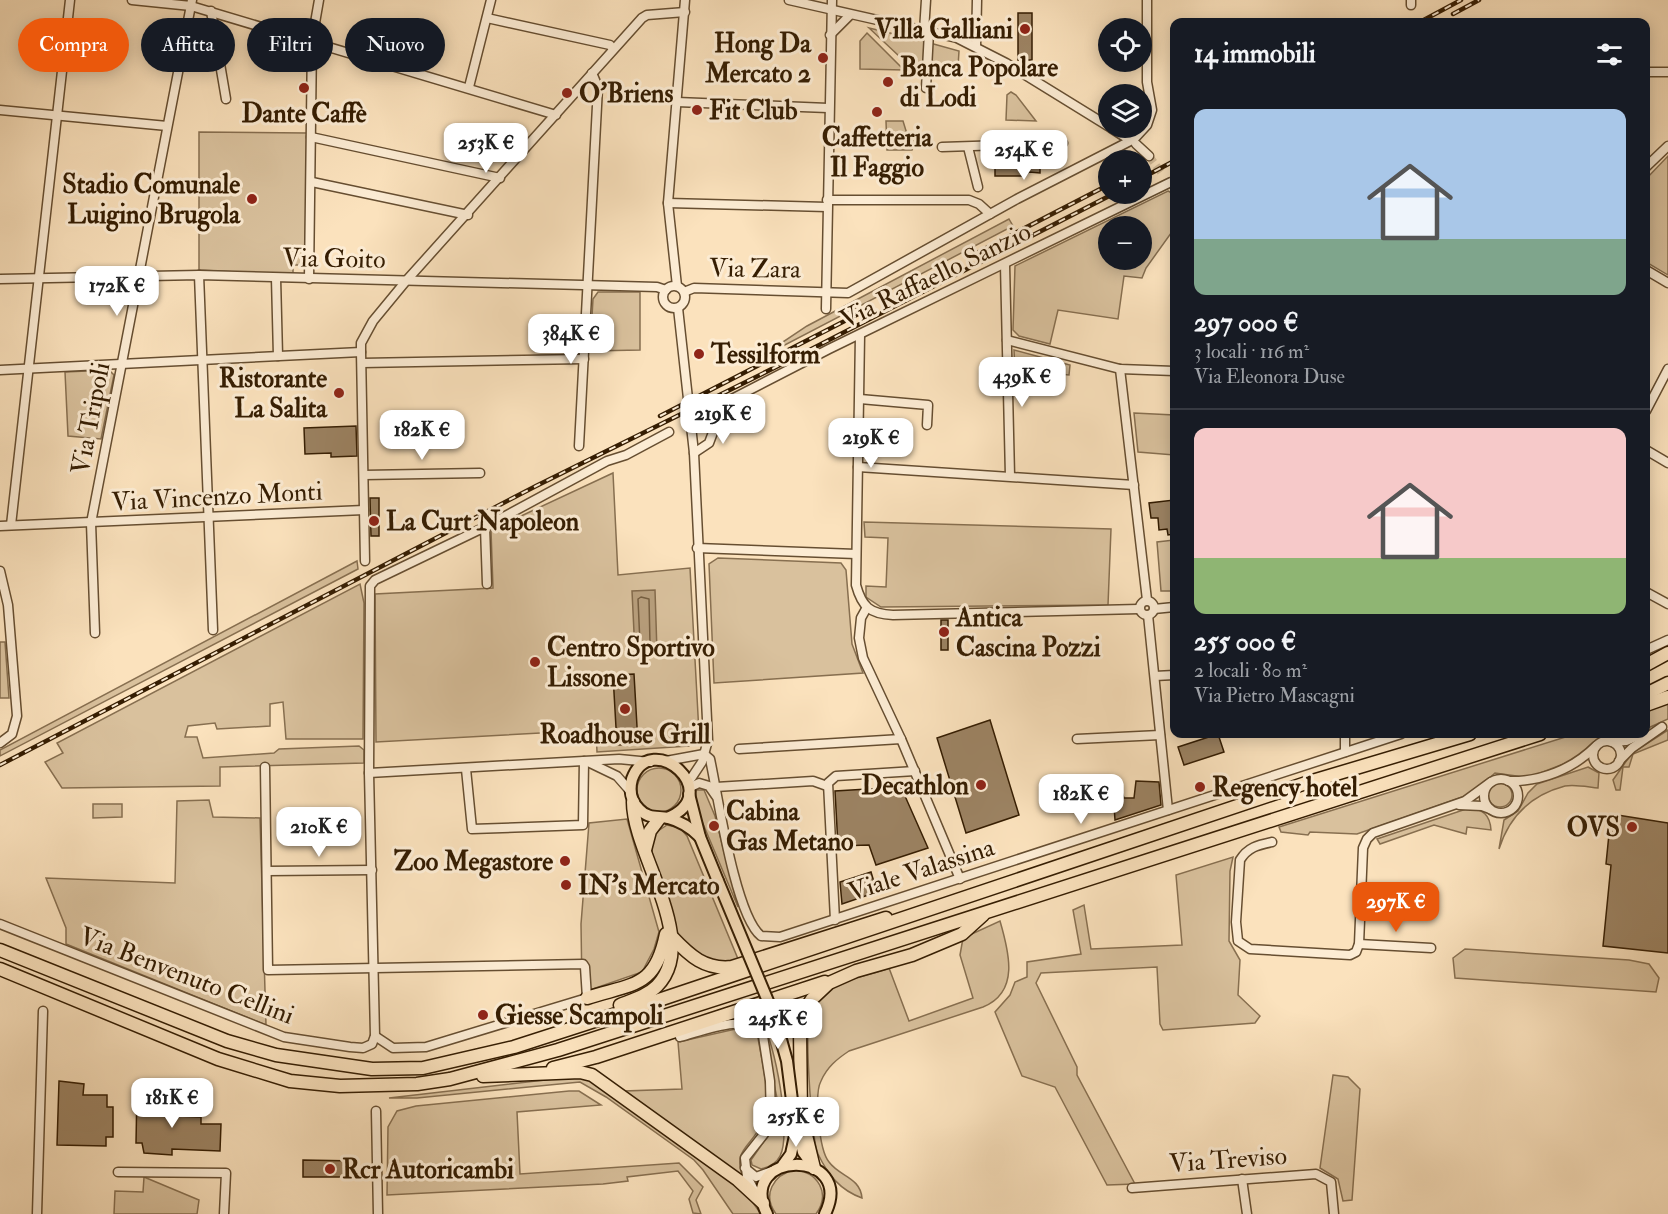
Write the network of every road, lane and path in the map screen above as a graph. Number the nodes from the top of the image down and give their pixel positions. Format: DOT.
graph roads {
  1 [pos="70,0"];
  2 [pos="132,0"];
  3 [pos="319,0"];
  4 [pos="491,0"];
  5 [pos="685,0"];
  6 [pos="789,0"];
  7 [pos="832,0"];
  8 [pos="926,0"];
  9 [pos="977,0"];
  10 [pos="1148,0"];
  11 [pos="192,3"];
  12 [pos="211,11"];
  13 [pos="832,11"];
  14 [pos="685,12"];
  15 [pos="850,15"];
  16 [pos="316,18"];
  17 [pos="487,18"];
  18 [pos="247,21"];
  19 [pos="926,32"];
  20 [pos="830,36"];
  21 [pos="333,46"];
  22 [pos="976,46"];
  23 [pos="613,49"];
  24 [pos="312,72"];
  25 [pos="1650,72"];
  26 [pos="1668,72"];
  27 [pos="592,74"];
  28 [pos="469,87"];
  29 [pos="926,88"];
  30 [pos="226,99"];
  31 [pos="677,102"];
  32 [pos="828,108"];
  33 [pos="0,110"];
  34 [pos="57,114"];
  35 [pos="556,115"];
  36 [pos="1098,120"];
  37 [pos="167,126"];
  38 [pos="312,137"];
  39 [pos="1129,138"];
  40 [pos="1132,140"];
  41 [pos="1064,143"];
  42 [pos="1668,146"];
  43 [pos="942,147"];
  44 [pos="968,147"];
  45 [pos="1143,150"];
  46 [pos="1650,163"];
  47 [pos="1163,175"];
  48 [pos="500,178"];
  49 [pos="1170,180"];
  50 [pos="312,182"];
  51 [pos="1170,183"];
  52 [pos="978,187"];
  53 [pos="668,203"];
  54 [pos="827,203"];
  55 [pos="990,214"];
  56 [pos="468,215"];
  57 [pos="1005,265"];
  58 [pos="1650,273"];
  59 [pos="199,276"];
  60 [pos="138,277"];
  61 [pos="276,278"];
  62 [pos="0,279"];
  63 [pos="40,279"];
  64 [pos="309,279"];
  65 [pos="406,281"];
  66 [pos="1666,283"];
  67 [pos="587,285"];
  68 [pos="680,289"];
  69 [pos="666,290"];
  70 [pos="826,290"];
  71 [pos="678,308"];
  72 [pos="826,309"];
  73 [pos="860,335"];
  74 [pos="1007,340"];
  75 [pos="361,352"];
  76 [pos="278,356"];
  77 [pos="203,359"];
  78 [pos="584,359"];
  79 [pos="362,363"];
  80 [pos="122,364"];
  81 [pos="29,368"];
  82 [pos="0,369"];
  83 [pos="1120,369"];
  84 [pos="1668,369"];
  85 [pos="1170,371"];
  86 [pos="860,399"];
  87 [pos="1650,403"];
  88 [pos="927,425"];
  89 [pos="669,432"];
  90 [pos="579,446"];
  91 [pos="1650,452"];
  92 [pos="694,453"];
  93 [pos="1668,463"];
  94 [pos="858,467"];
  95 [pos="480,473"];
  96 [pos="364,475"];
  97 [pos="1010,476"];
  98 [pos="1134,485"];
  99 [pos="364,510"];
  100 [pos="209,517"];
  101 [pos="91,523"];
  102 [pos="11,525"];
  103 [pos="0,526"];
  104 [pos="485,527"];
  105 [pos="697,548"];
  106 [pos="856,554"];
  107 [pos="365,561"];
  108 [pos="0,571"];
  109 [pos="487,584"];
  110 [pos="1650,594"];
  111 [pos="1147,600"];
  112 [pos="1668,604"];
  113 [pos="4,605"];
  114 [pos="1170,608"];
  115 [pos="866,609"];
  116 [pos="1139,609"];
  117 [pos="1151,612"];
  118 [pos="213,630"];
  119 [pos="94,633"];
  120 [pos="1668,640"];
  121 [pos="1650,648"];
  122 [pos="1668,653"];
  123 [pos="1650,663"];
  124 [pos="1668,663"];
  125 [pos="1650,671"];
  126 [pos="1170,675"];
  127 [pos="1155,676"];
  128 [pos="1668,683"];
  129 [pos="1650,692"];
  130 [pos="1668,697"];
  131 [pos="1650,704"];
  132 [pos="1665,726"];
  133 [pos="1650,731"];
  134 [pos="1160,735"];
  135 [pos="1650,736"];
  136 [pos="1346,738"];
  137 [pos="1382,738"];
  138 [pos="1457,738"];
  139 [pos="1528,738"];
  140 [pos="1533,738"];
  141 [pos="1633,738"];
  142 [pos="1647,738"];
  143 [pos="901,739"];
  144 [pos="1077,739"];
  145 [pos="1515,742"];
  146 [pos="1612,742"];
  147 [pos="0,743"];
  148 [pos="1596,746"];
  149 [pos="739,749"];
  150 [pos="1345,752"];
  151 [pos="704,754"];
  152 [pos="584,761"];
  153 [pos="666,761"];
  154 [pos="650,762"];
  155 [pos="1619,762"];
  156 [pos="1575,765"];
  157 [pos="1598,765"];
  158 [pos="265,767"];
  159 [pos="466,769"];
  160 [pos="915,771"];
  161 [pos="369,773"];
  162 [pos="1534,780"];
  163 [pos="1508,781"];
  164 [pos="1491,782"];
  165 [pos="826,786"];
  166 [pos="716,787"];
  167 [pos="689,788"];
  168 [pos="632,797"];
  169 [pos="718,799"];
  170 [pos="1516,803"];
  171 [pos="1450,807"];
  172 [pos="1490,809"];
  173 [pos="1168,810"];
  174 [pos="663,818"];
  175 [pos="700,837"];
  176 [pos="1272,842"];
  177 [pos="645,850"];
  178 [pos="372,870"];
  179 [pos="267,871"];
  180 [pos="960,879"];
  181 [pos="943,906"];
  182 [pos="988,910"];
  183 [pos="834,920"];
  184 [pos="0,924"];
  185 [pos="669,924"];
  186 [pos="672,937"];
  187 [pos="1359,944"];
  188 [pos="1431,948"];
  189 [pos="0,950"];
  190 [pos="0,969"];
  191 [pos="374,969"];
  192 [pos="856,971"];
  193 [pos="587,998"];
  194 [pos="43,1011"];
  195 [pos="559,1032"];
  196 [pos="375,1036"];
  197 [pos="680,1037"];
  198 [pos="531,1074"];
  199 [pos="458,1077"];
  200 [pos="376,1111"];
  201 [pos="796,1131"];
  202 [pos="744,1167"];
  203 [pos="780,1167"];
  204 [pos="814,1168"];
  205 [pos="118,1172"];
  206 [pos="1242,1179"];
  207 [pos="1132,1188"];
  208 [pos="765,1209"];
  209 [pos="38,1214"];
  210 [pos="224,1214"];
  211 [pos="378,1214"];
  212 [pos="825,1214"];
  213 [pos="1247,1214"];
  214 [pos="1334,1214"];
  1 -- 34 [label="street"];
  2 -- 11 [label="street"];
  3 -- 16 [label="street"];
  4 -- 17 [label="street"];
  5 -- 14 [label="street"];
  6 -- 13 [label="street"];
  7 -- 13 [label="street"];
  8 -- 19 [label="street"];
  9 -- 22 [label="street"];
  10 -- 40 [label="street"];
  11 -- 12 [label="street"];
  11 -- 37 [label="street, Via Tripoli"];
  12 -- 18 [label="street"];
  12 -- 30 [label="street"];
  13 -- 15 [label="street"];
  13 -- 20 [label="street"];
  14 -- 23 [label="street"];
  14 -- 31 [label="street"];
  15 -- 19 [label="street"];
  15 -- 20 [label="street"];
  17 -- 23 [label="street"];
  17 -- 28 [label="street"];
  19 -- 22 [label="street"];
  19 -- 29 [label="street"];
  20 -- 32 [label="street"];
  21 -- 28 [label="street"];
  22 -- 36 [label="street"];
  23 -- 27 [label="street"];
  24 -- 38 [label="street"];
  25 -- 26 [label="street"];
  27 -- 35 [label="street"];
  27 -- 67 [label="street"];
  28 -- 35 [label="street"];
  31 -- 32 [label="street"];
  31 -- 53 [label="street"];
  32 -- 54 [label="street"];
  33 -- 34 [label="street"];
  34 -- 37 [label="street"];
  34 -- 63 [label="street"];
  35 -- 48 [label="street"];
  37 -- 60 [label="street, Via Tripoli"];
  38 -- 48 [label="street"];
  38 -- 50 [label="street"];
  39 -- 40 [label="street"];
  40 -- 45 [label="street"];
  40 -- 55 [label="street, Via Zara"];
  41 -- 44 [label="street"];
  42 -- 46 [label="street"];
  43 -- 44 [label="street"];
  44 -- 52 [label="street"];
  47 -- 49 [label="street"];
  48 -- 56 [label="street"];
  50 -- 56 [label="street"];
  50 -- 64 [label="street"];
  51 -- 57 [label="street, Via Raffaello Sanzio"];
  53 -- 54 [label="street"];
  53 -- 68 [label="street"];
  54 -- 55 [label="street"];
  54 -- 70 [label="street"];
  55 -- 70 [label="street, Via Zara"];
  56 -- 65 [label="street"];
  57 -- 73 [label="street, Via Raffaello Sanzio"];
  57 -- 74 [label="street"];
  58 -- 66 [label="street"];
  59 -- 60 [label="street, Via Goito"];
  59 -- 61 [label="street, Via Goito"];
  59 -- 77 [label="street"];
  60 -- 63 [label="street, Via Goito"];
  60 -- 80 [label="street, Via Tripoli"];
  61 -- 64 [label="street, Via Goito"];
  61 -- 76 [label="street"];
  62 -- 63 [label="street, Via Goito"];
  63 -- 81 [label="street"];
  64 -- 65 [label="street, Via Goito"];
  65 -- 67 [label="street, Via Goito"];
  65 -- 75 [label="street"];
  67 -- 69 [label="street, Via Goito"];
  67 -- 78 [label="street"];
  68 -- 69 [label="street"];
  68 -- 70 [label="street, Via Zara"];
  68 -- 71 [label="street"];
  69 -- 71 [label="street"];
  70 -- 72 [label="street"];
  71 -- 92 [label="street"];
  73 -- 86 [label="street"];
  73 -- 92 [label="street, Via Raffaello Sanzio"];
  74 -- 83 [label="street"];
  74 -- 97 [label="street"];
  75 -- 76 [label="street"];
  75 -- 79 [label="street"];
  76 -- 77 [label="street"];
  77 -- 80 [label="street"];
  77 -- 100 [label="street"];
  78 -- 79 [label="street"];
  78 -- 90 [label="street"];
  79 -- 96 [label="street"];
  80 -- 81 [label="street"];
  80 -- 101 [label="street, Via Tripoli"];
  81 -- 82 [label="street"];
  81 -- 102 [label="street"];
  83 -- 85 [label="street"];
  83 -- 98 [label="street"];
  84 -- 87 [label="street"];
  86 -- 88 [label="street"];
  86 -- 94 [label="street"];
  89 -- 104 [label="street"];
  91 -- 93 [label="street"];
  92 -- 105 [label="street"];
  94 -- 97 [label="street"];
  94 -- 106 [label="street"];
  95 -- 96 [label="street"];
  96 -- 99 [label="street"];
  97 -- 98 [label="street"];
  98 -- 111 [label="street"];
  99 -- 100 [label="street, Via Vincenzo Monti"];
  99 -- 107 [label="street"];
  100 -- 101 [label="street, Via Vincenzo Monti"];
  100 -- 118 [label="street"];
  101 -- 102 [label="street, Via Vincenzo Monti"];
  101 -- 119 [label="street, Via Tripoli"];
  102 -- 103 [label="street, Via Vincenzo Monti"];
  104 -- 109 [label="street"];
  104 -- 161 [label="street"];
  105 -- 106 [label="street"];
  105 -- 151 [label="street"];
  106 -- 115 [label="street"];
  108 -- 113 [label="street"];
  110 -- 112 [label="street"];
  111 -- 116 [label="street"];
  111 -- 117 [label="street"];
  113 -- 147 [label="street"];
  114 -- 117 [label="street"];
  115 -- 116 [label="street"];
  115 -- 143 [label="street"];
  116 -- 117 [label="street"];
  117 -- 127 [label="street"];
  120 -- 121 [label="street"];
  122 -- 123 [label="highway"];
  124 -- 125 [label="highway"];
  126 -- 127 [label="street"];
  127 -- 134 [label="street"];
  128 -- 129 [label="highway"];
  130 -- 131 [label="highway"];
  132 -- 133 [label="street"];
  132 -- 135 [label="street"];
  134 -- 144 [label="street"];
  134 -- 173 [label="street"];
  136 -- 150 [label="street"];
  137 -- 150 [label="street, Viale Valassina"];
  138 -- 181 [label="highway"];
  139 -- 145 [label="highway"];
  140 -- 145 [label="highway"];
  141 -- 146 [label="street"];
  142 -- 155 [label="street"];
  143 -- 149 [label="street"];
  143 -- 160 [label="street"];
  145 -- 182 [label="highway"];
  146 -- 148 [label="street"];
  146 -- 155 [label="street"];
  148 -- 156 [label="street"];
  148 -- 157 [label="street"];
  150 -- 173 [label="street, Viale Valassina"];
  151 -- 153 [label="street"];
  151 -- 166 [label="street"];
  151 -- 167 [label="street"];
  152 -- 154 [label="street"];
  152 -- 159 [label="street"];
  152 -- 159 [label="street"];
  152 -- 168 [label="street"];
  153 -- 154 [label="main road"];
  153 -- 167 [label="main road"];
  154 -- 168 [label="main road"];
  155 -- 157 [label="street"];
  156 -- 157 [label="street"];
  156 -- 162 [label="street"];
  158 -- 179 [label="street"];
  159 -- 161 [label="street"];
  160 -- 165 [label="street"];
  160 -- 180 [label="street"];
  161 -- 178 [label="street"];
  162 -- 163 [label="street"];
  162 -- 170 [label="street"];
  163 -- 164 [label="street"];
  163 -- 170 [label="street"];
  164 -- 171 [label="street"];
  164 -- 172 [label="street"];
  165 -- 166 [label="street"];
  165 -- 183 [label="street"];
  166 -- 169 [label="street"];
  167 -- 169 [label="street"];
  167 -- 174 [label="main road"];
  167 -- 175 [label="main road"];
  168 -- 174 [label="main road"];
  168 -- 177 [label="highway"];
  169 -- 183 [label="street, Viale Valassina"];
  170 -- 172 [label="street"];
  171 -- 172 [label="street"];
  171 -- 187 [label="street"];
  173 -- 180 [label="street, Viale Valassina"];
  174 -- 175 [label="main road"];
  174 -- 177 [label="highway"];
  175 -- 201 [label="main road, bridge"];
  176 -- 187 [label="street"];
  177 -- 185 [label="highway"];
  178 -- 179 [label="street"];
  178 -- 191 [label="street"];
  179 -- 191 [label="street"];
  180 -- 183 [label="street, Viale Valassina"];
  181 -- 186 [label="highway"];
  181 -- 195 [label="highway"];
  182 -- 192 [label="highway"];
  182 -- 199 [label="highway"];
  184 -- 196 [label="street, Via Benvenuto Cellini"];
  185 -- 186 [label="highway"];
  185 -- 193 [label="highway"];
  186 -- 195 [label="highway"];
  187 -- 188 [label="street"];
  189 -- 195 [label="highway"];
  190 -- 199 [label="highway"];
  191 -- 193 [label="street"];
  191 -- 196 [label="street"];
  192 -- 198 [label="highway"];
  192 -- 204 [label="highway"];
  193 -- 196 [label="street"];
  194 -- 209 [label="street"];
  197 -- 202 [label="street"];
  198 -- 199 [label="highway"];
  198 -- 208 [label="highway"];
  200 -- 211 [label="street"];
  201 -- 203 [label="main road"];
  201 -- 204 [label="main road"];
  202 -- 203 [label="street"];
  202 -- 208 [label="street"];
  203 -- 204 [label="main road"];
  203 -- 208 [label="main road"];
  204 -- 212 [label="main road"];
  205 -- 210 [label="street"];
  206 -- 207 [label="street, Via Treviso"];
  206 -- 213 [label="street"];
  206 -- 214 [label="street, Via Treviso"];
}
